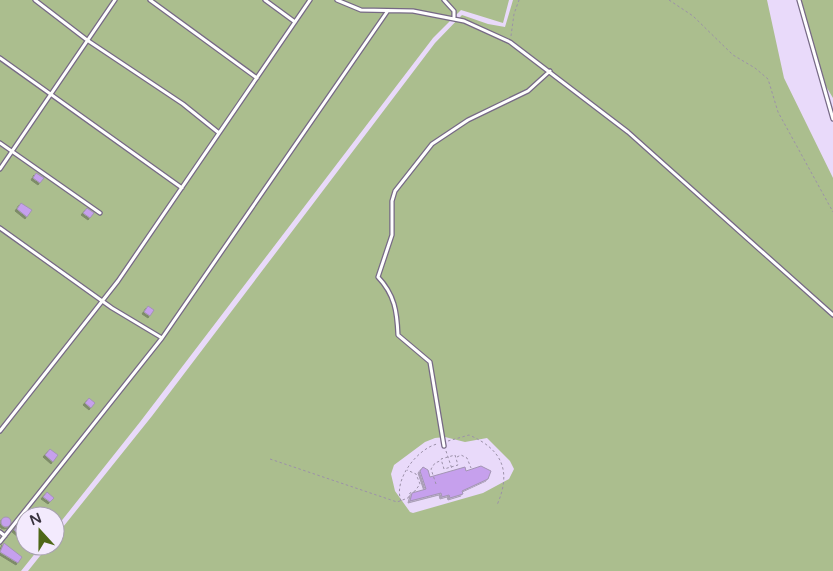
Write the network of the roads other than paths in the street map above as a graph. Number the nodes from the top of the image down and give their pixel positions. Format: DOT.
graph roads {
  1 [pos="34,0"];
  2 [pos="115,0"];
  3 [pos="150,0"];
  4 [pos="265,0"];
  5 [pos="310,0"];
  6 [pos="337,0"];
  7 [pos="444,0"];
  8 [pos="799,0"];
  9 [pos="386,12"];
  10 [pos="454,19"];
  11 [pos="295,22"];
  12 [pos="87,40"];
  13 [pos="0,58"];
  14 [pos="550,71"];
  15 [pos="257,78"];
  16 [pos="51,94"];
  17 [pos="833,119"];
  18 [pos="219,134"];
  19 [pos="0,143"];
  20 [pos="12,152"];
  21 [pos="0,169"];
  22 [pos="182,188"];
  23 [pos="100,213"];
  24 [pos="0,228"];
  25 [pos="104,300"];
  26 [pos="833,315"];
  27 [pos="162,338"];
  28 [pos="0,431"];
  29 [pos="444,444"];
  30 [pos="0,532"];
  31 [pos="5,536"];
  32 [pos="0,542"];
  1 -- 12 [label="lane"];
  2 -- 12 [label="lane"];
  3 -- 15 [label="lane"];
  4 -- 11 [label="lane"];
  5 -- 11 [label="lane"];
  6 -- 9 [label="lane"];
  7 -- 10 [label="lane"];
  8 -- 17 [label="lane"];
  9 -- 10 [label="lane"];
  9 -- 27 [label="lane"];
  10 -- 14 [label="lane"];
  11 -- 15 [label="lane"];
  12 -- 16 [label="lane"];
  12 -- 18 [label="lane"];
  13 -- 16 [label="lane"];
  14 -- 26 [label="lane"];
  14 -- 29 [label="lane"];
  15 -- 18 [label="lane"];
  16 -- 20 [label="lane"];
  16 -- 22 [label="lane"];
  18 -- 22 [label="lane"];
  19 -- 20 [label="lane"];
  20 -- 21 [label="lane"];
  20 -- 23 [label="lane"];
  22 -- 25 [label="lane"];
  24 -- 25 [label="lane"];
  25 -- 27 [label="lane"];
  25 -- 28 [label="lane"];
  27 -- 31 [label="lane"];
  30 -- 31 [label="lane"];
  31 -- 32 [label="lane"];
}
